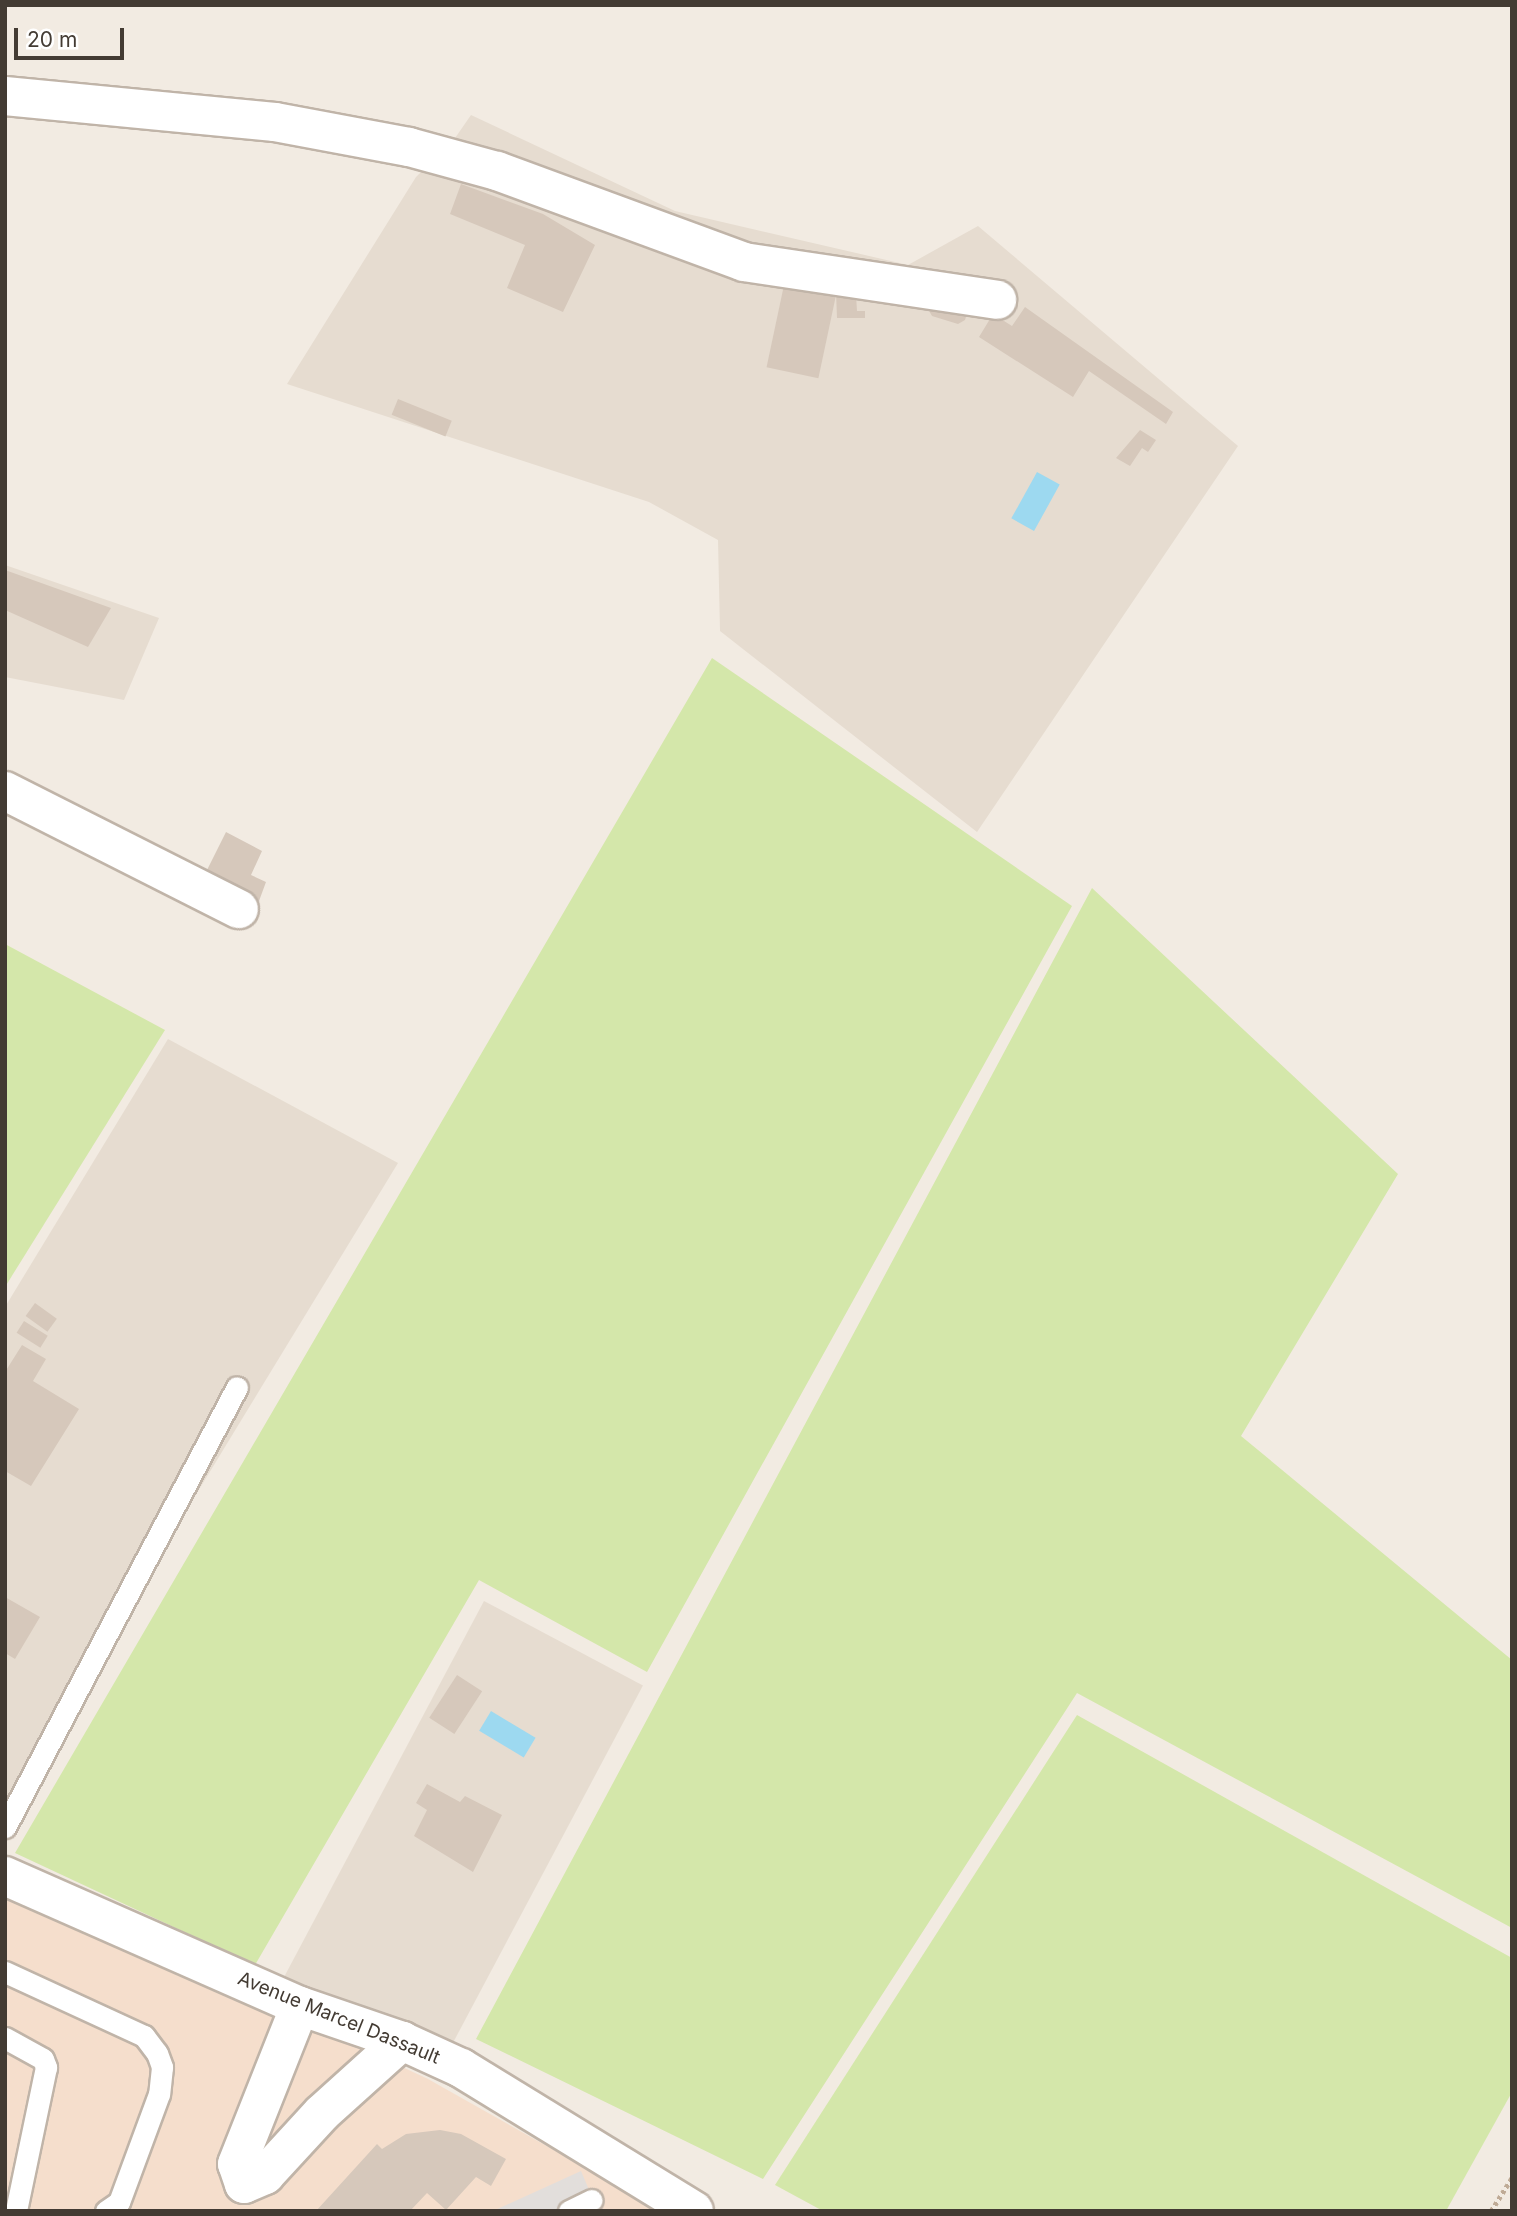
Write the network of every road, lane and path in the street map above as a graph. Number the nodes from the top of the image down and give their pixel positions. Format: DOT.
graph roads {
  1 [pos="5,96"];
  2 [pos="997,300"];
  3 [pos="5,791"];
  4 [pos="239,909"];
  5 [pos="237,1387"];
  6 [pos="5,1827"];
  7 [pos="5,1876"];
  8 [pos="5,1972"];
  9 [pos="300,2006"];
  10 [pos="5,2038"];
  11 [pos="402,2041"];
  12 [pos="1512,2177"];
  13 [pos="239,2198"];
  14 [pos="592,2200"];
  15 [pos="16,2211"];
  16 [pos="106,2211"];
  17 [pos="569,2211"];
  18 [pos="694,2211"];
  19 [pos="1491,2211"];
  1 -- 2 [label="street"];
  3 -- 4 [label="street"];
  5 -- 6 [label="lane"];
  7 -- 9 [label="street, Avenue Marcel Dassault"];
  8 -- 16 [label="lane"];
  9 -- 11 [label="street, Avenue Marcel Dassault"];
  9 -- 13 [label="street"];
  10 -- 15 [label="lane"];
  11 -- 13 [label="street"];
  11 -- 18 [label="street, Avenue Marcel Dassault"];
  12 -- 19 [label="path"];
  14 -- 17 [label="lane"];
}
